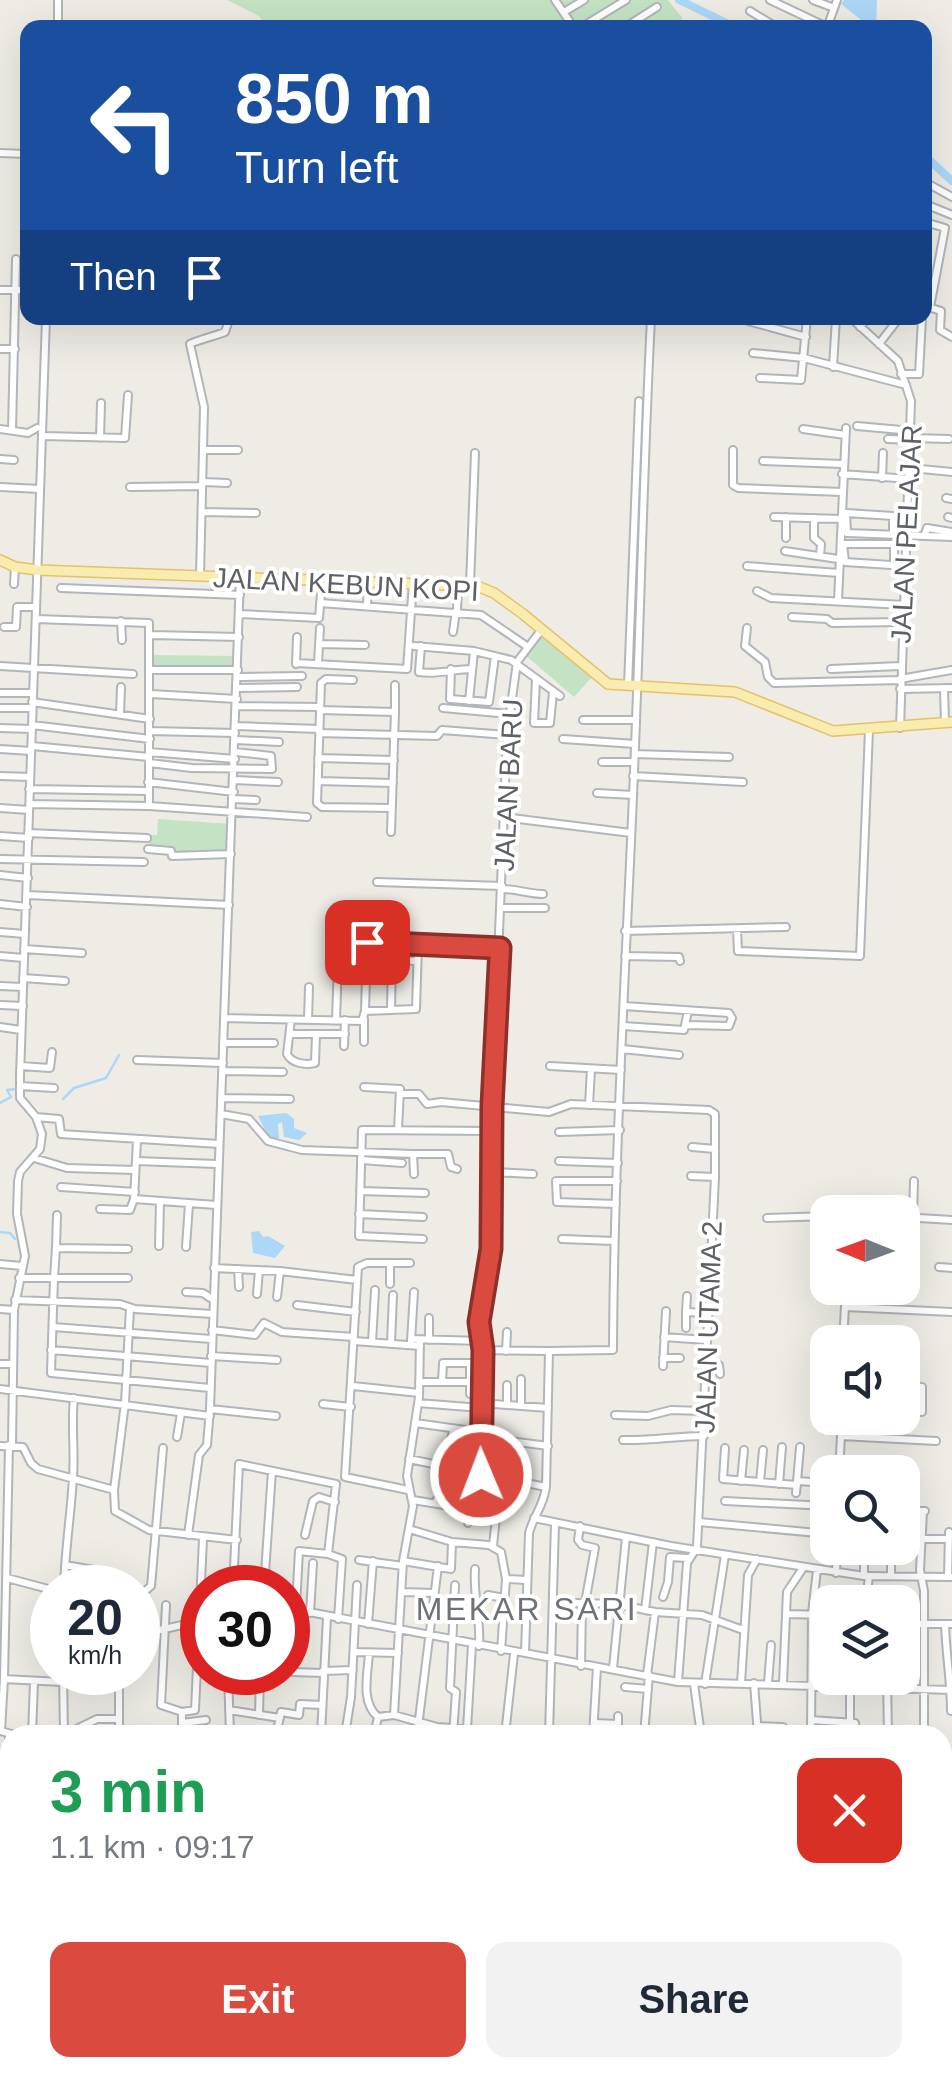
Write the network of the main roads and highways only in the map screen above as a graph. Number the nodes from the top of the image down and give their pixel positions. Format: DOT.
graph roads {
  1 [pos="0,560"];
  2 [pos="949,722"];
  1 -- 2 [label="main road, JALAN KEBUN KOPI"];
}
